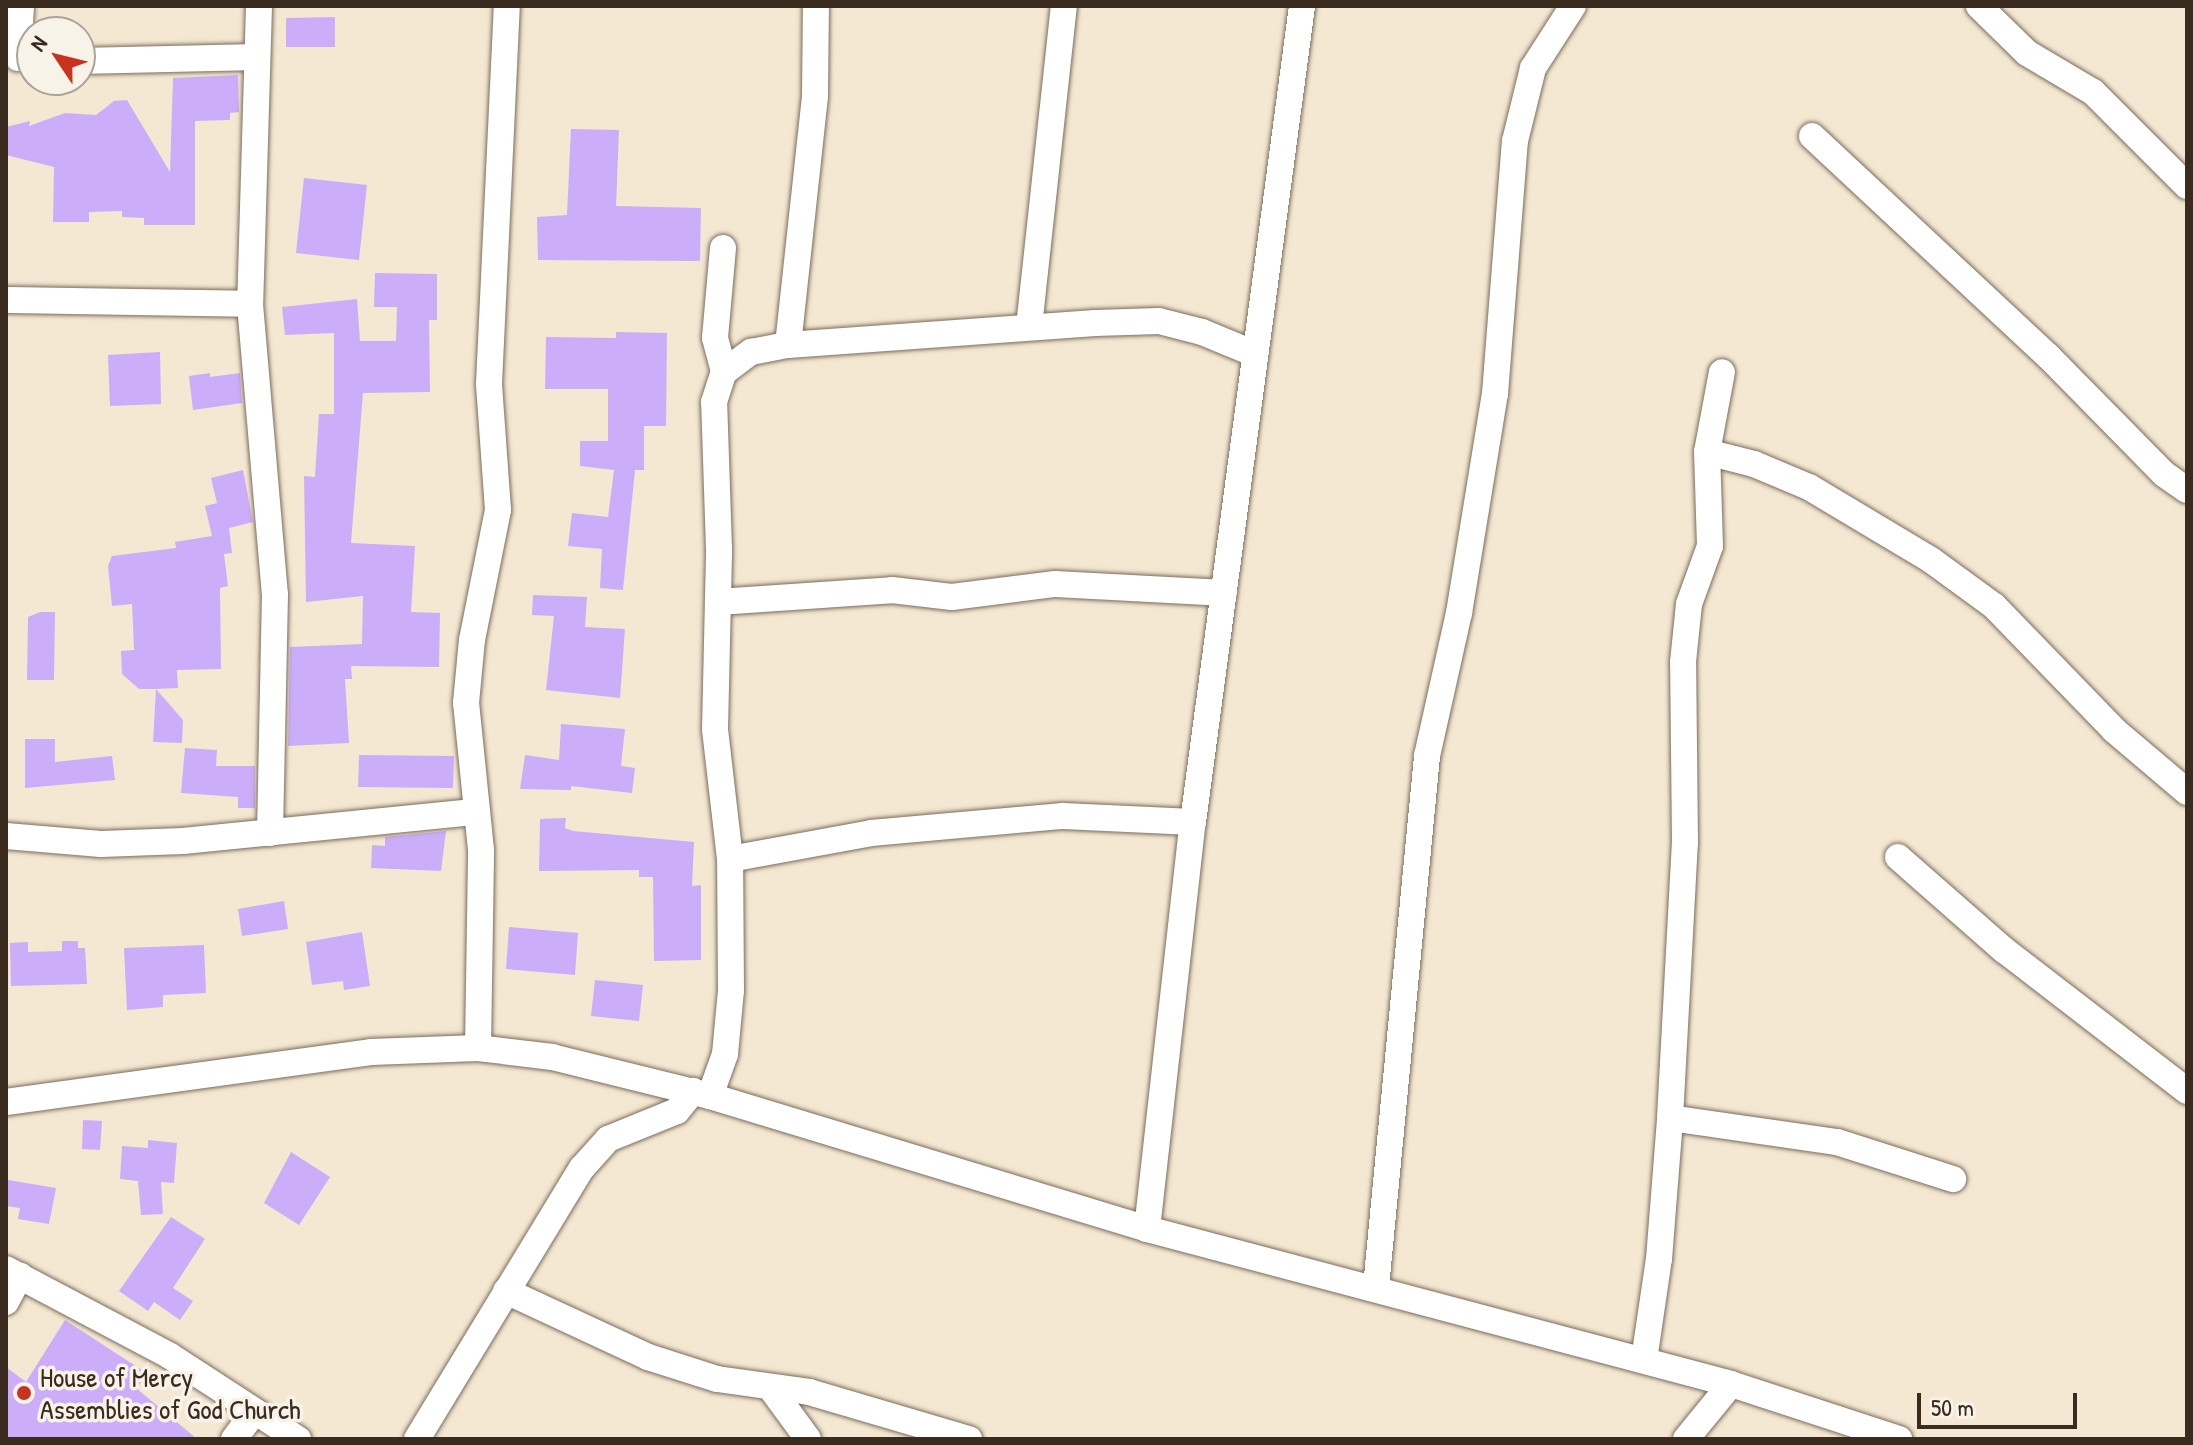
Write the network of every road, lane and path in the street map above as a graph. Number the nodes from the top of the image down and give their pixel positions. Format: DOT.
graph roads {
  1 [pos="259,6"];
  2 [pos="507,6"];
  3 [pos="816,6"];
  4 [pos="1064,6"];
  5 [pos="1302,6"];
  6 [pos="1573,6"];
  7 [pos="1979,6"];
  8 [pos="257,57"];
  9 [pos="96,61"];
  10 [pos="1812,136"];
  11 [pos="2187,186"];
  12 [pos="723,248"];
  13 [pos="6,300"];
  14 [pos="250,304"];
  15 [pos="1029,327"];
  16 [pos="788,345"];
  17 [pos="1255,354"];
  18 [pos="724,372"];
  19 [pos="1722,372"];
  20 [pos="1707,452"];
  21 [pos="2187,490"];
  22 [pos="1224,593"];
  23 [pos="718,602"];
  24 [pos="2187,792"];
  25 [pos="474,812"];
  26 [pos="1193,822"];
  27 [pos="270,833"];
  28 [pos="6,836"];
  29 [pos="1898,857"];
  30 [pos="730,859"];
  31 [pos="478,1048"];
  32 [pos="2187,1091"];
  33 [pos="702,1093"];
  34 [pos="6,1102"];
  35 [pos="1670,1118"];
  36 [pos="1953,1179"];
  37 [pos="1147,1229"];
  38 [pos="13,1273"];
  39 [pos="1376,1287"];
  40 [pos="506,1291"];
  41 [pos="6,1302"];
  42 [pos="1644,1360"];
  43 [pos="1731,1384"];
  44 [pos="770,1387"];
  45 [pos="254,1412"];
  46 [pos="234,1439"];
  47 [pos="298,1439"];
  48 [pos="417,1439"];
  49 [pos="808,1439"];
  50 [pos="969,1439"];
  51 [pos="1686,1439"];
  52 [pos="1899,1439"];
  1 -- 8 [label="street"];
  2 -- 25 [label="street"];
  3 -- 16 [label="street"];
  4 -- 15 [label="street"];
  5 -- 17 [label="street"];
  6 -- 39 [label="street"];
  7 -- 11 [label="street"];
  8 -- 9 [label="street"];
  8 -- 14 [label="street"];
  10 -- 21 [label="street"];
  12 -- 18 [label="street"];
  13 -- 14 [label="street"];
  14 -- 27 [label="street"];
  15 -- 16 [label="street"];
  15 -- 17 [label="street"];
  16 -- 18 [label="street"];
  17 -- 22 [label="street"];
  18 -- 23 [label="street"];
  19 -- 20 [label="street"];
  20 -- 24 [label="street"];
  20 -- 35 [label="street"];
  22 -- 23 [label="street"];
  22 -- 26 [label="street"];
  23 -- 30 [label="street"];
  25 -- 27 [label="street"];
  25 -- 31 [label="street"];
  26 -- 30 [label="street"];
  26 -- 37 [label="street"];
  27 -- 28 [label="street"];
  29 -- 32 [label="street"];
  30 -- 33 [label="street"];
  31 -- 33 [label="street"];
  31 -- 34 [label="street"];
  33 -- 37 [label="street"];
  33 -- 40 [label="street"];
  35 -- 36 [label="street"];
  35 -- 42 [label="street"];
  37 -- 39 [label="street"];
  38 -- 41 [label="street"];
  38 -- 45 [label="street"];
  39 -- 42 [label="street"];
  40 -- 44 [label="street"];
  40 -- 48 [label="street"];
  42 -- 43 [label="street"];
  43 -- 51 [label="street"];
  43 -- 52 [label="street"];
  44 -- 49 [label="street"];
  44 -- 50 [label="street"];
  45 -- 46 [label="street"];
  45 -- 47 [label="street"];
}
